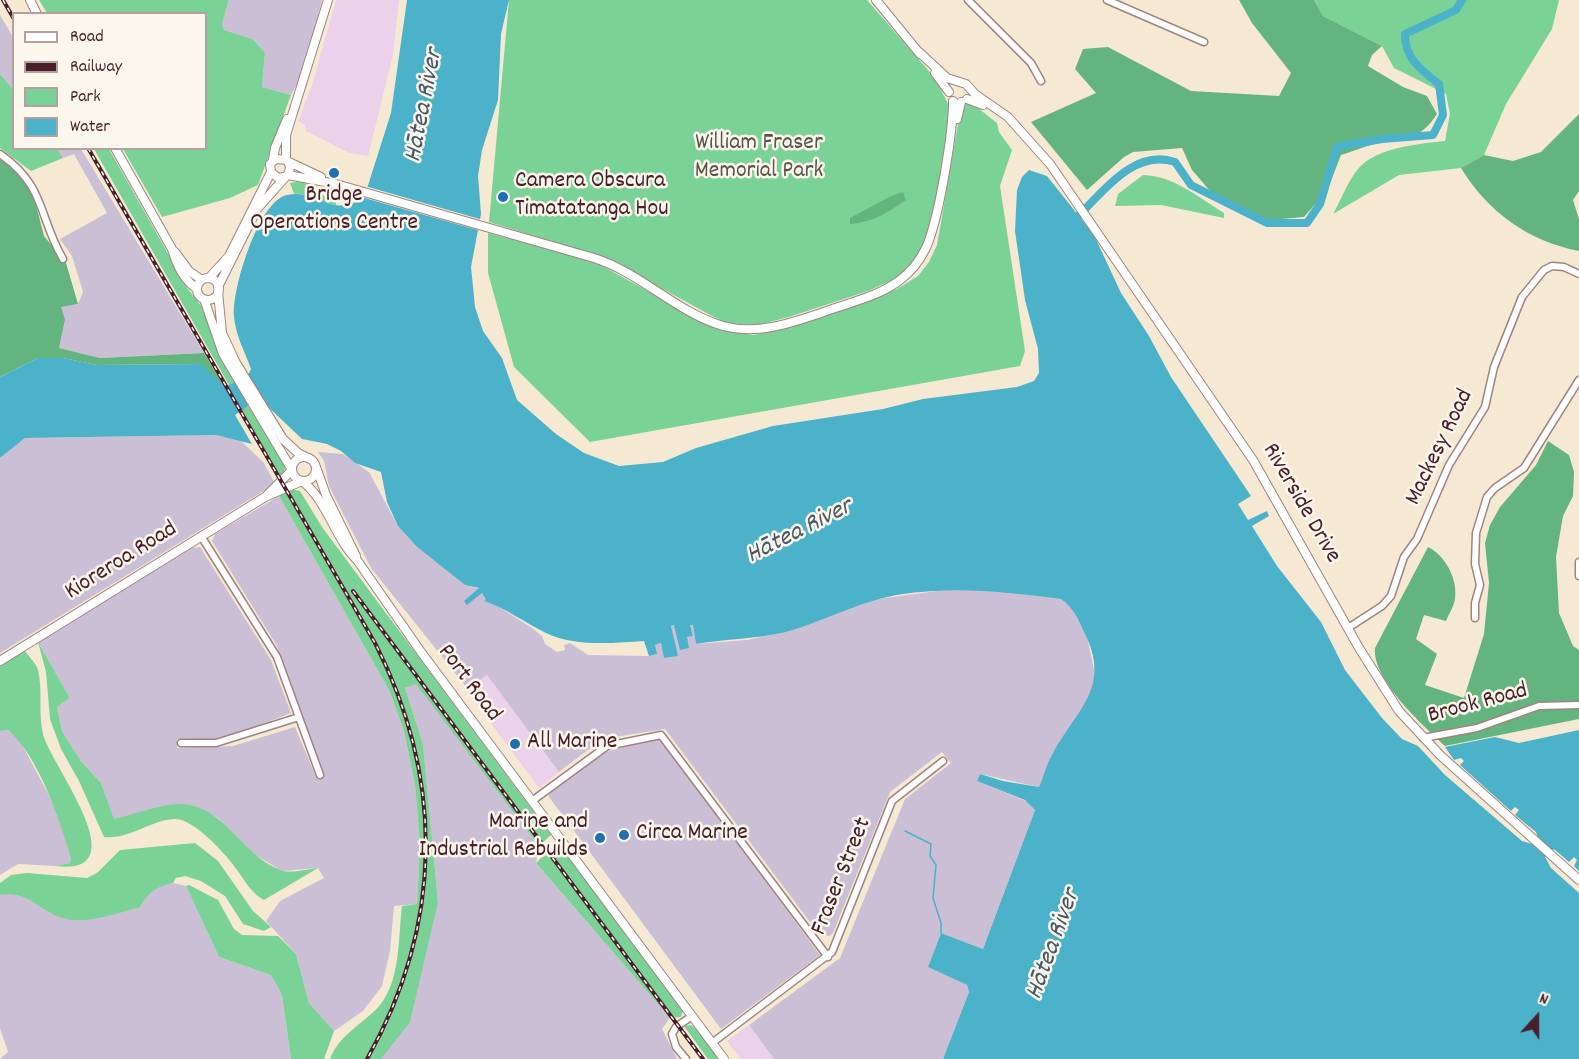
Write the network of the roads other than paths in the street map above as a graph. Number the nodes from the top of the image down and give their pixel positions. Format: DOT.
graph roads {
  1 [pos="328,0"];
  2 [pos="876,0"];
  3 [pos="968,0"];
  4 [pos="1107,0"];
  5 [pos="1203,42"];
  6 [pos="919,52"];
  7 [pos="1041,81"];
  8 [pos="956,82"];
  9 [pos="969,89"];
  10 [pos="949,92"];
  11 [pos="299,93"];
  12 [pos="960,101"];
  13 [pos="1012,123"];
  14 [pos="116,150"];
  15 [pos="0,153"];
  16 [pos="273,160"];
  17 [pos="287,160"];
  18 [pos="271,172"];
  19 [pos="286,176"];
  20 [pos="336,184"];
  21 [pos="172,249"];
  22 [pos="63,259"];
  23 [pos="1579,274"];
  24 [pos="206,279"];
  25 [pos="197,289"];
  26 [pos="218,290"];
  27 [pos="204,299"];
  28 [pos="233,365"];
  29 [pos="1579,380"];
  30 [pos="264,418"];
  31 [pos="310,459"];
  32 [pos="316,467"];
  33 [pos="292,470"];
  34 [pos="302,480"];
  35 [pos="265,497"];
  36 [pos="201,536"];
  37 [pos="357,560"];
  38 [pos="1579,562"];
  39 [pos="1579,576"];
  40 [pos="1475,618"];
  41 [pos="1348,628"];
  42 [pos="0,661"];
  43 [pos="1579,705"];
  44 [pos="299,717"];
  45 [pos="1422,738"];
  46 [pos="181,743"];
  47 [pos="943,761"];
  48 [pos="320,775"];
  49 [pos="532,801"];
  50 [pos="1579,880"];
  51 [pos="828,957"];
  52 [pos="692,1016"];
  53 [pos="712,1043"];
  54 [pos="686,1059"];
  55 [pos="724,1059"];
  1 -- 11 [label="main road"];
  2 -- 6 [label="main road"];
  3 -- 7 [label="street"];
  4 -- 5 [label="street"];
  6 -- 8 [label="main road"];
  6 -- 10 [label="main road"];
  8 -- 9 [label="main road, Riverside Drive"];
  8 -- 10 [label="main road"];
  9 -- 12 [label="main road"];
  9 -- 13 [label="main road, Riverside Drive"];
  10 -- 12 [label="main road"];
  11 -- 16 [label="main road"];
  11 -- 17 [label="main road"];
  12 -- 13 [label="main road, Riverside Drive"];
  12 -- 20 [label="main road"];
  13 -- 41 [label="main road, Riverside Drive"];
  14 -- 21 [label="main road"];
  15 -- 22 [label="street"];
  16 -- 17 [label="main road"];
  16 -- 18 [label="main road"];
  17 -- 19 [label="main road"];
  17 -- 20 [label="main road"];
  18 -- 19 [label="main road"];
  18 -- 24 [label="main road"];
  19 -- 20 [label="main road"];
  19 -- 26 [label="main road"];
  21 -- 24 [label="main road"];
  21 -- 25 [label="main road, Port Road"];
  23 -- 41 [label="street, Mackesy Road"];
  24 -- 25 [label="main road"];
  24 -- 26 [label="main road"];
  25 -- 27 [label="main road, Port Road"];
  26 -- 27 [label="main road"];
  26 -- 28 [label="main road, Port Road"];
  27 -- 28 [label="main road, Port Road"];
  28 -- 30 [label="main road, Port Road"];
  29 -- 40 [label="street"];
  30 -- 31 [label="main road, Port Road"];
  30 -- 33 [label="main road, Port Road"];
  31 -- 32 [label="main road, Port Road"];
  31 -- 33 [label="main road"];
  32 -- 34 [label="main road"];
  32 -- 37 [label="main road, Port Road"];
  33 -- 34 [label="main road, Port Road"];
  33 -- 35 [label="main road, Kioreroa Road"];
  34 -- 35 [label="main road, Kioreroa Road"];
  34 -- 37 [label="main road, Port Road"];
  35 -- 36 [label="main road, Kioreroa Road"];
  36 -- 42 [label="main road, Kioreroa Road"];
  36 -- 44 [label="street"];
  37 -- 49 [label="main road, Port Road"];
  38 -- 39 [label="street"];
  41 -- 45 [label="main road, Riverside Drive"];
  43 -- 45 [label="street, Brook Road"];
  44 -- 46 [label="street"];
  44 -- 48 [label="street"];
  45 -- 50 [label="main road, Riverside Drive"];
  47 -- 51 [label="street, Fraser Street"];
  49 -- 51 [label="street"];
  49 -- 52 [label="main road, Port Road"];
  51 -- 53 [label="street, Fraser Street"];
  52 -- 53 [label="main road, Port Road"];
  52 -- 54 [label="street"];
  53 -- 55 [label="main road, Port Road"];
}
